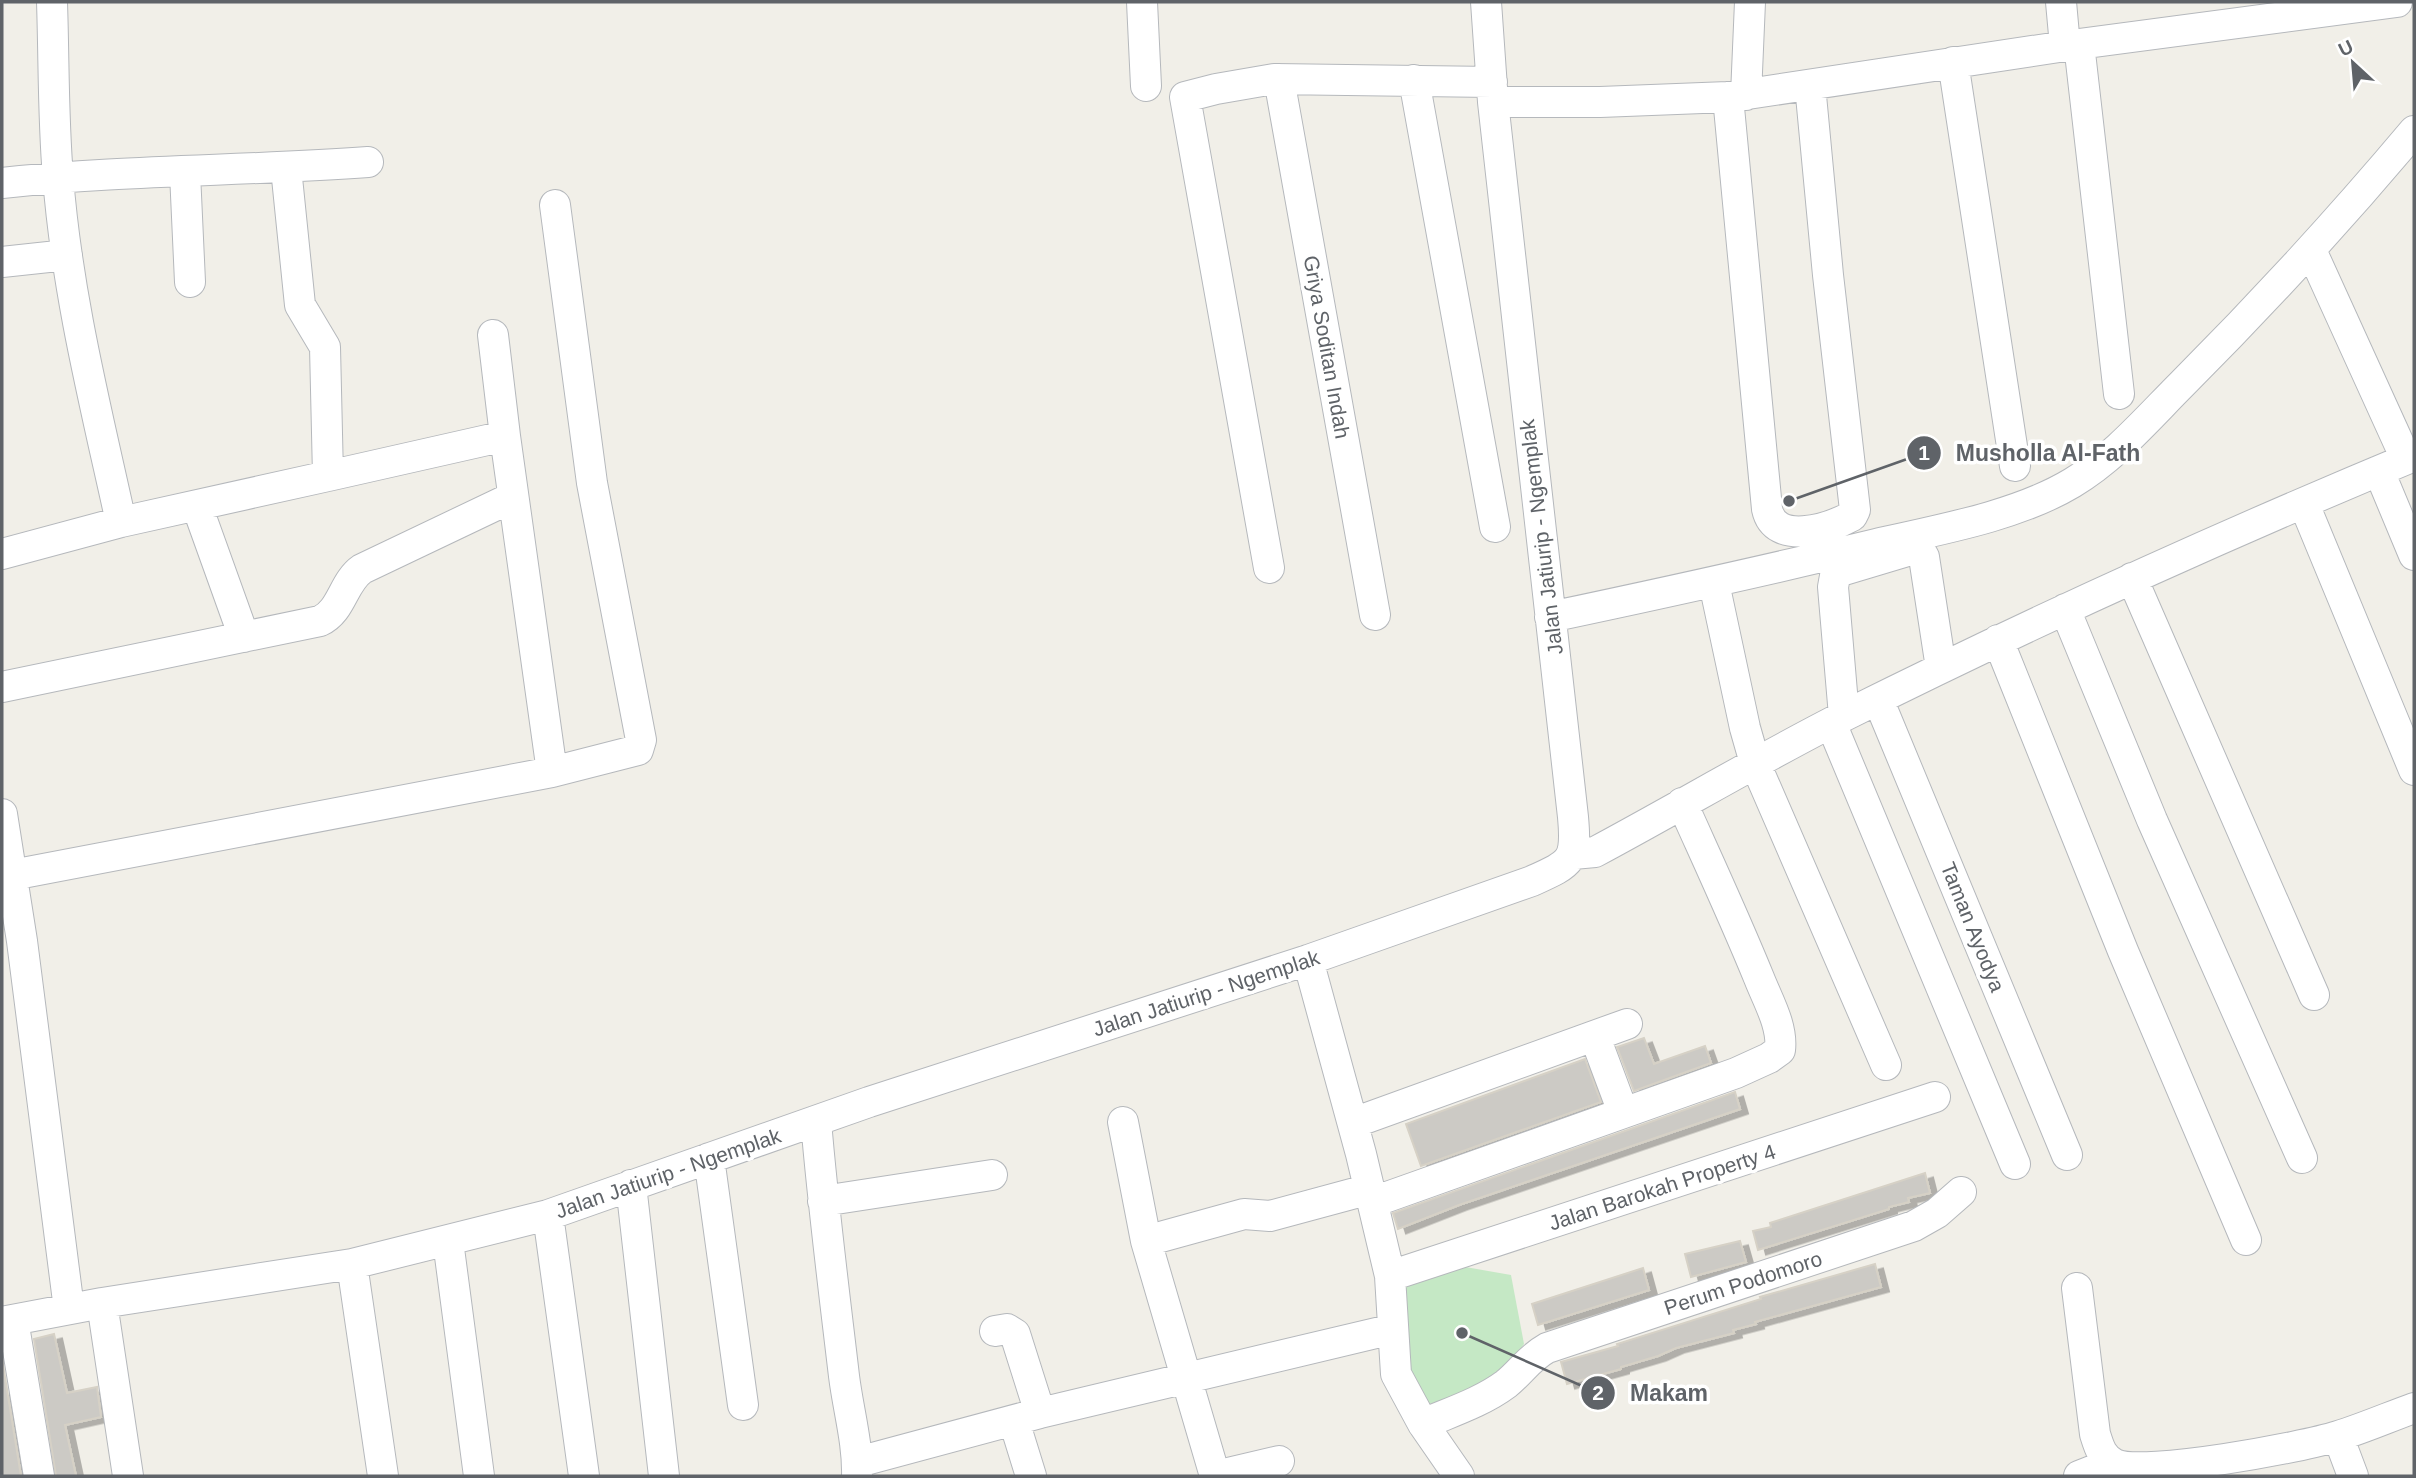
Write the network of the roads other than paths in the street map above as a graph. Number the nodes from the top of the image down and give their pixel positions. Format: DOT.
graph roads {
  1 [pos="52,2"];
  2 [pos="1142,2"];
  3 [pos="1486,2"];
  4 [pos="1750,2"];
  5 [pos="2060,2"];
  6 [pos="2397,2"];
  7 [pos="2072,45"];
  8 [pos="1953,62"];
  9 [pos="1279,79"];
  10 [pos="1414,80"];
  11 [pos="1810,85"];
  12 [pos="1146,86"];
  13 [pos="1492,92"];
  14 [pos="1737,96"];
  15 [pos="2414,131"];
  16 [pos="368,162"];
  17 [pos="57,164"];
  18 [pos="286,168"];
  19 [pos="185,173"];
  20 [pos="2,183"];
  21 [pos="555,205"];
  22 [pos="2311,250"];
  23 [pos="67,255"];
  24 [pos="2,262"];
  25 [pos="190,282"];
  26 [pos="493,335"];
  27 [pos="2119,394"];
  28 [pos="505,436"];
  29 [pos="2410,458"];
  30 [pos="2015,466"];
  31 [pos="2379,471"];
  32 [pos="328,476"];
  33 [pos="513,497"];
  34 [pos="2304,504"];
  35 [pos="197,506"];
  36 [pos="121,522"];
  37 [pos="1495,527"];
  38 [pos="2,554"];
  39 [pos="2414,555"];
  40 [pos="1269,568"];
  41 [pos="2132,579"];
  42 [pos="1714,583"];
  43 [pos="1548,600"];
  44 [pos="2065,609"];
  45 [pos="1375,615"];
  46 [pos="244,637"];
  47 [pos="1998,640"];
  48 [pos="1941,668"];
  49 [pos="2,687"];
  50 [pos="1878,699"];
  51 [pos="1838,720"];
  52 [pos="1755,763"];
  53 [pos="2414,769"];
  54 [pos="552,772"];
  55 [pos="1682,803"];
  56 [pos="2,814"];
  57 [pos="1573,854"];
  58 [pos="12,875"];
  59 [pos="12,942"];
  60 [pos="1308,960"];
  61 [pos="2314,995"];
  62 [pos="1627,1024"];
  63 [pos="1595,1037"];
  64 [pos="1886,1065"];
  65 [pos="1935,1097"];
  66 [pos="1623,1112"];
  67 [pos="816,1121"];
  68 [pos="1123,1122"];
  69 [pos="1353,1123"];
  70 [pos="2067,1155"];
  71 [pos="709,1158"];
  72 [pos="2302,1158"];
  73 [pos="2015,1164"];
  74 [pos="992,1175"];
  75 [pos="631,1185"];
  76 [pos="1961,1192"];
  77 [pos="1371,1196"];
  78 [pos="823,1201"];
  79 [pos="548,1215"];
  80 [pos="2246,1240"];
  81 [pos="448,1241"];
  82 [pos="1146,1241"];
  83 [pos="352,1264"];
  84 [pos="1390,1276"];
  85 [pos="2077,1288"];
  86 [pos="102,1303"];
  87 [pos="69,1309"];
  88 [pos="8,1321"];
  89 [pos="1393,1329"];
  90 [pos="995,1331"];
  91 [pos="1186,1380"];
  92 [pos="744,1405"];
  93 [pos="2414,1408"];
  94 [pos="1027,1417"];
  95 [pos="1423,1424"];
  96 [pos="2338,1436"];
  97 [pos="1279,1461"];
  98 [pos="2112,1463"];
  99 [pos="858,1469"];
  100 [pos="39,1476"];
  101 [pos="128,1476"];
  102 [pos="383,1476"];
  103 [pos="480,1476"];
  104 [pos="584,1476"];
  105 [pos="664,1476"];
  106 [pos="1031,1476"];
  107 [pos="1215,1476"];
  108 [pos="1458,1476"];
  109 [pos="2078,1476"];
  110 [pos="2353,1476"];
  1 -- 17 [label="street"];
  2 -- 12 [label="street"];
  3 -- 13 [label="street, Jalan Jatiurip - Ngemplak"];
  4 -- 14 [label="street"];
  5 -- 7 [label="street"];
  6 -- 7 [label="street"];
  7 -- 8 [label="street"];
  7 -- 27 [label="street"];
  8 -- 11 [label="street"];
  8 -- 30 [label="street"];
  9 -- 10 [label="street"];
  9 -- 40 [label="street"];
  9 -- 45 [label="street, Griya Soditan Indah"];
  10 -- 13 [label="street"];
  10 -- 37 [label="street"];
  11 -- 14 [label="street"];
  11 -- 14 [label="street"];
  13 -- 14 [label="street"];
  13 -- 43 [label="street, Jalan Jatiurip - Ngemplak"];
  15 -- 22 [label="street"];
  16 -- 18 [label="street"];
  17 -- 19 [label="street"];
  17 -- 20 [label="street"];
  17 -- 23 [label="street"];
  18 -- 19 [label="street"];
  18 -- 32 [label="street"];
  19 -- 25 [label="street"];
  21 -- 54 [label="street"];
  22 -- 29 [label="street"];
  22 -- 42 [label="street"];
  23 -- 24 [label="street"];
  23 -- 36 [label="street"];
  26 -- 28 [label="street"];
  28 -- 32 [label="street"];
  28 -- 33 [label="street"];
  29 -- 31 [label="street"];
  31 -- 34 [label="street"];
  31 -- 39 [label="street"];
  32 -- 35 [label="street"];
  33 -- 46 [label="street"];
  33 -- 54 [label="street"];
  34 -- 41 [label="street"];
  34 -- 53 [label="street"];
  35 -- 36 [label="street"];
  35 -- 46 [label="street"];
  36 -- 38 [label="street"];
  41 -- 44 [label="street"];
  41 -- 61 [label="street"];
  42 -- 43 [label="street"];
  42 -- 52 [label="street"];
  43 -- 57 [label="street, Jalan Jatiurip - Ngemplak"];
  44 -- 47 [label="street"];
  44 -- 72 [label="street"];
  46 -- 49 [label="street"];
  47 -- 48 [label="street"];
  47 -- 80 [label="street"];
  48 -- 50 [label="street"];
  48 -- 51 [label="street"];
  50 -- 51 [label="street"];
  50 -- 70 [label="street, Taman Ayodya"];
  51 -- 52 [label="street"];
  51 -- 73 [label="street"];
  52 -- 55 [label="street"];
  52 -- 64 [label="street"];
  54 -- 58 [label="street"];
  55 -- 57 [label="street"];
  55 -- 66 [label="street"];
  56 -- 58 [label="street"];
  57 -- 60 [label="street, Jalan Jatiurip - Ngemplak"];
  58 -- 59 [label="street"];
  59 -- 87 [label="street"];
  60 -- 67 [label="street, Jalan Jatiurip - Ngemplak"];
  60 -- 69 [label="street"];
  62 -- 63 [label="street"];
  63 -- 66 [label="street"];
  63 -- 69 [label="street"];
  65 -- 84 [label="street, Jalan Barokah Property 4"];
  66 -- 77 [label="street"];
  67 -- 71 [label="street, Jalan Jatiurip - Ngemplak"];
  67 -- 78 [label="street"];
  68 -- 82 [label="street"];
  69 -- 77 [label="street"];
  71 -- 75 [label="street, Jalan Jatiurip - Ngemplak"];
  71 -- 92 [label="street"];
  74 -- 78 [label="street"];
  75 -- 79 [label="street, Jalan Jatiurip - Ngemplak"];
  75 -- 105 [label="street"];
  76 -- 95 [label="street, Perum Podomoro"];
  77 -- 82 [label="street"];
  77 -- 84 [label="street"];
  78 -- 99 [label="street"];
  79 -- 81 [label="street, Jalan Jatiurip - Ngemplak"];
  79 -- 104 [label="street"];
  81 -- 83 [label="street, Jalan Jatiurip - Ngemplak"];
  81 -- 103 [label="street"];
  82 -- 91 [label="street"];
  83 -- 86 [label="street, Jalan Jatiurip - Ngemplak"];
  83 -- 102 [label="street"];
  84 -- 89 [label="street"];
  85 -- 98 [label="street"];
  86 -- 87 [label="street, Jalan Jatiurip - Ngemplak"];
  86 -- 101 [label="street"];
  87 -- 88 [label="street, Jalan Jatiurip - Ngemplak"];
  88 -- 100 [label="street"];
  89 -- 91 [label="street"];
  89 -- 95 [label="street"];
  90 -- 94 [label="street"];
  91 -- 94 [label="street"];
  91 -- 107 [label="street"];
  93 -- 96 [label="street"];
  94 -- 99 [label="street"];
  94 -- 106 [label="street"];
  95 -- 108 [label="street"];
  96 -- 98 [label="street"];
  96 -- 110 [label="street"];
  97 -- 107 [label="street"];
  98 -- 109 [label="street"];
}
